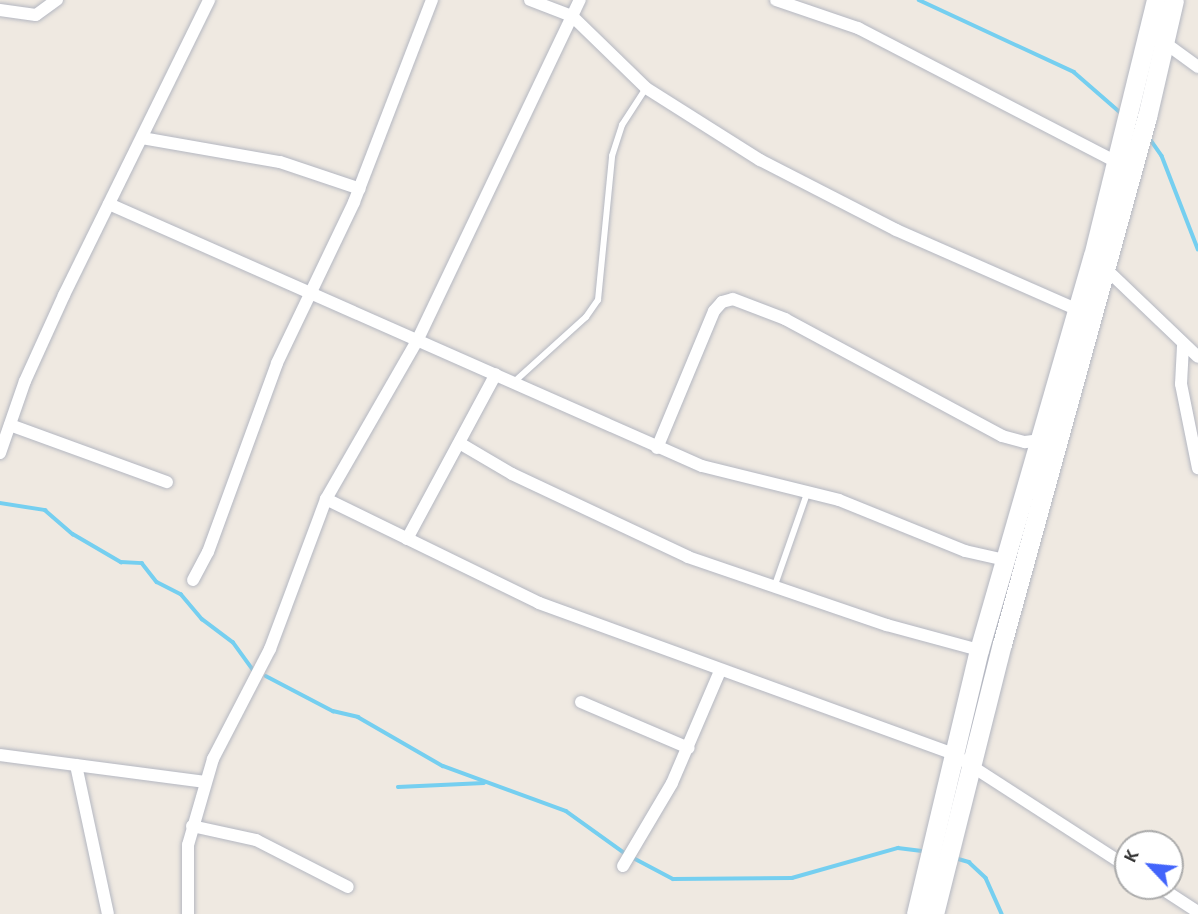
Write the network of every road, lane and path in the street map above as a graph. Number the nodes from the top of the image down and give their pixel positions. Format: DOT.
graph roads {
  1 [pos="57,0"];
  2 [pos="209,0"];
  3 [pos="432,0"];
  4 [pos="530,0"];
  5 [pos="579,0"];
  6 [pos="776,0"];
  7 [pos="1156,0"];
  8 [pos="1174,0"];
  9 [pos="0,10"];
  10 [pos="572,16"];
  11 [pos="1164,43"];
  12 [pos="1198,67"];
  13 [pos="646,88"];
  14 [pos="1140,111"];
  15 [pos="142,138"];
  16 [pos="1132,140"];
  17 [pos="1118,163"];
  18 [pos="359,189"];
  19 [pos="109,204"];
  20 [pos="1106,269"];
  21 [pos="312,292"];
  22 [pos="1085,313"];
  23 [pos="418,339"];
  24 [pos="1183,346"];
  25 [pos="1198,357"];
  26 [pos="496,374"];
  27 [pos="514,382"];
  28 [pos="10,425"];
  29 [pos="1041,440"];
  30 [pos="461,444"];
  31 [pos="657,448"];
  32 [pos="0,453"];
  33 [pos="1198,468"];
  34 [pos="167,482"];
  35 [pos="808,491"];
  36 [pos="326,499"];
  37 [pos="408,538"];
  38 [pos="1005,560"];
  39 [pos="193,580"];
  40 [pos="775,585"];
  41 [pos="979,650"];
  42 [pos="720,671"];
  43 [pos="581,702"];
  44 [pos="689,748"];
  45 [pos="953,754"];
  46 [pos="0,755"];
  47 [pos="76,765"];
  48 [pos="971,766"];
  49 [pos="205,782"];
  50 [pos="192,826"];
  51 [pos="940,853"];
  52 [pos="1114,858"];
  53 [pos="628,860"];
  54 [pos="348,887"];
  55 [pos="1179,900"];
  56 [pos="1198,912"];
  57 [pos="108,914"];
  58 [pos="188,914"];
  59 [pos="916,914"];
  60 [pos="934,914"];
  1 -- 9 [label="street"];
  2 -- 15 [label="street"];
  3 -- 18 [label="street"];
  4 -- 10 [label="street"];
  5 -- 10 [label="street"];
  6 -- 17 [label="street"];
  7 -- 14 [label="main road"];
  8 -- 11 [label="main road"];
  10 -- 13 [label="street"];
  10 -- 23 [label="street"];
  11 -- 12 [label="street"];
  11 -- 14 [label="main road"];
  13 -- 22 [label="street"];
  13 -- 27 [label="lane"];
  14 -- 16 [label="main road"];
  15 -- 18 [label="street"];
  15 -- 19 [label="street"];
  16 -- 17 [label="main road"];
  16 -- 20 [label="main road"];
  17 -- 22 [label="main road"];
  18 -- 21 [label="street"];
  19 -- 21 [label="street"];
  19 -- 28 [label="street"];
  20 -- 22 [label="main road"];
  20 -- 24 [label="street"];
  21 -- 23 [label="street"];
  21 -- 39 [label="street"];
  22 -- 29 [label="main road"];
  22 -- 48 [label="main road"];
  23 -- 26 [label="street"];
  23 -- 36 [label="street"];
  24 -- 25 [label="street"];
  24 -- 33 [label="street"];
  26 -- 27 [label="street"];
  26 -- 30 [label="street"];
  27 -- 31 [label="street"];
  28 -- 32 [label="street"];
  28 -- 34 [label="street"];
  29 -- 31 [label="street"];
  29 -- 38 [label="main road"];
  30 -- 37 [label="street"];
  30 -- 40 [label="street"];
  31 -- 35 [label="street"];
  35 -- 38 [label="street"];
  35 -- 40 [label="lane"];
  36 -- 37 [label="street"];
  36 -- 49 [label="street"];
  37 -- 42 [label="street"];
  38 -- 41 [label="main road"];
  40 -- 41 [label="street"];
  41 -- 45 [label="main road"];
  42 -- 44 [label="street"];
  42 -- 45 [label="street"];
  43 -- 44 [label="street"];
  44 -- 53 [label="street"];
  45 -- 48 [label="street"];
  45 -- 51 [label="main road"];
  46 -- 47 [label="street"];
  47 -- 49 [label="street"];
  47 -- 57 [label="street"];
  48 -- 51 [label="main road"];
  48 -- 52 [label="street"];
  49 -- 50 [label="street"];
  50 -- 54 [label="street"];
  50 -- 58 [label="street"];
  51 -- 59 [label="main road"];
  51 -- 60 [label="main road"];
  55 -- 56 [label="street"];
}
